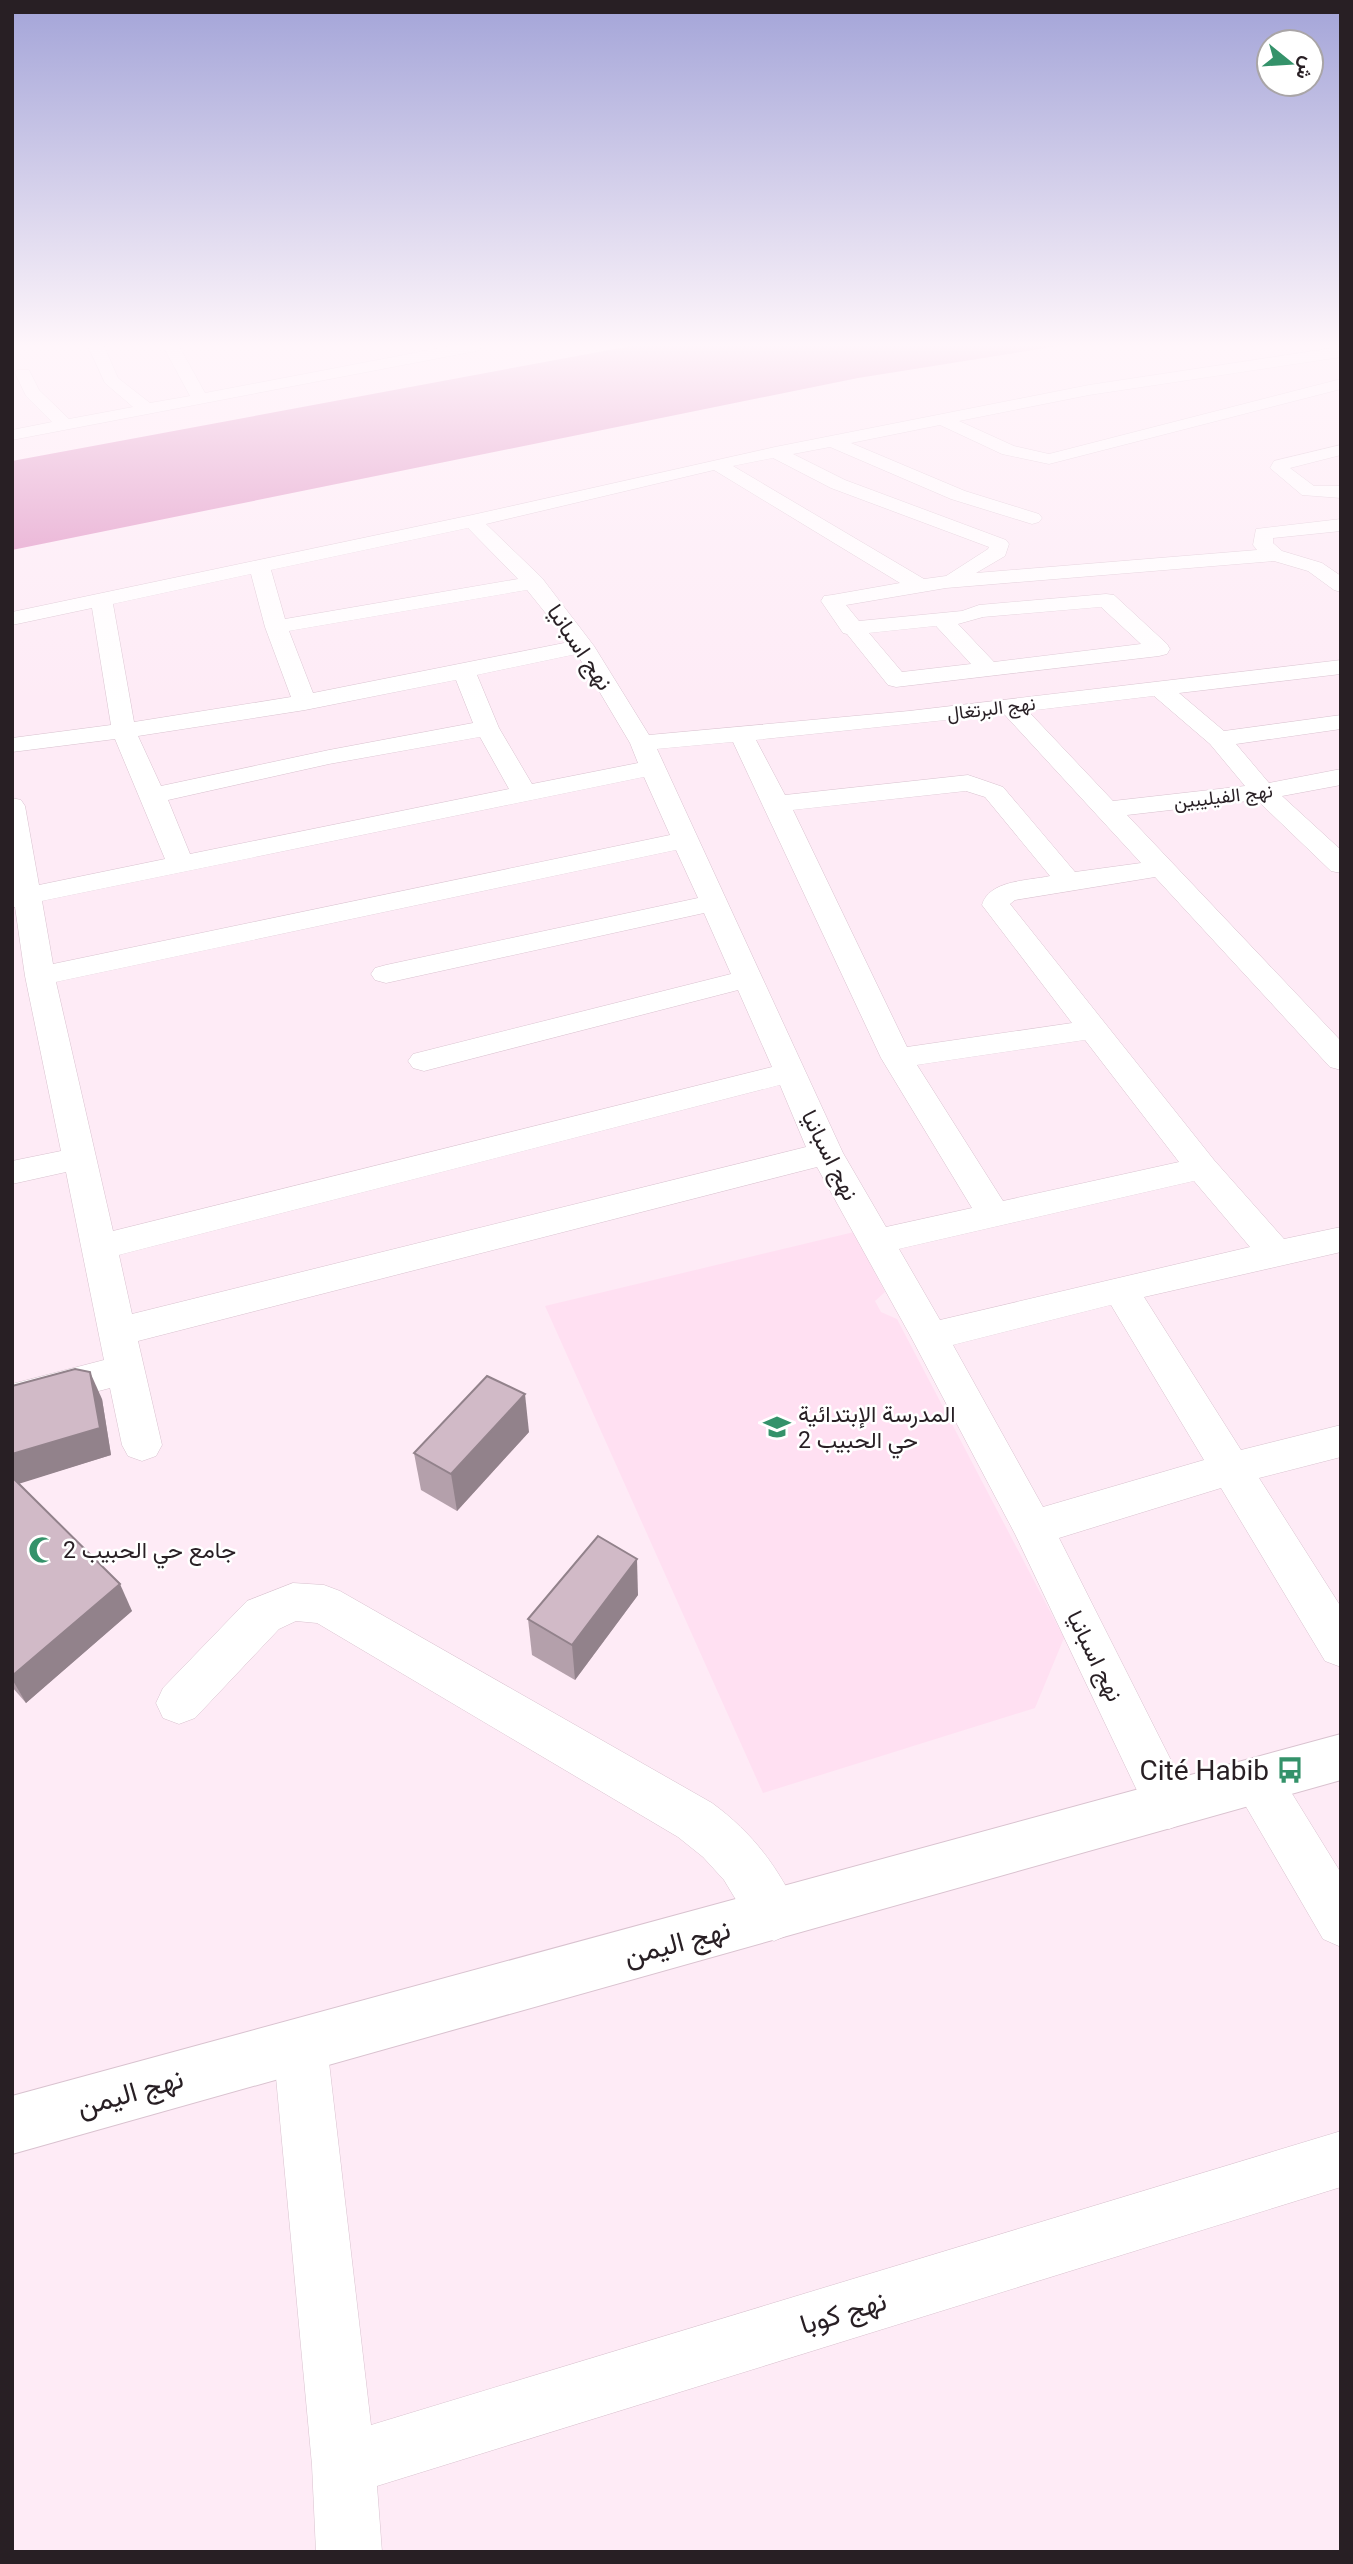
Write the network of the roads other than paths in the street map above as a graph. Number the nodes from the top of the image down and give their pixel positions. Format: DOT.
graph roads {
  1 [pos="710,466"];
  2 [pos="720,466"];
  3 [pos="802,466"];
  4 [pos="890,466"];
  5 [pos="1280,466"];
  6 [pos="1341,492"];
  7 [pos="1032,518"];
  8 [pos="472,521"];
  9 [pos="1341,525"];
  10 [pos="1275,555"];
  11 [pos="1341,558"];
  12 [pos="1301,561"];
  13 [pos="259,565"];
  14 [pos="535,582"];
  15 [pos="946,582"];
  16 [pos="920,586"];
  17 [pos="1341,586"];
  18 [pos="102,601"];
  19 [pos="1030,606"];
  20 [pos="12,619"];
  21 [pos="942,619"];
  22 [pos="1047,624"];
  23 [pos="276,627"];
  24 [pos="851,628"];
  25 [pos="1065,641"];
  26 [pos="583,646"];
  27 [pos="1082,659"];
  28 [pos="1341,667"];
  29 [pos="988,669"];
  30 [pos="464,672"];
  31 [pos="896,680"];
  32 [pos="1159,688"];
  33 [pos="305,704"];
  34 [pos="1010,706"];
  35 [pos="924,716"];
  36 [pos="1341,722"];
  37 [pos="488,728"];
  38 [pos="124,732"];
  39 [pos="741,734"];
  40 [pos="1219,739"];
  41 [pos="12,745"];
  42 [pos="648,755"];
  43 [pos="1341,777"];
  44 [pos="523,792"];
  45 [pos="1263,792"];
  46 [pos="153,796"];
  47 [pos="777,804"];
  48 [pos="12,806"];
  49 [pos="1105,810"];
  50 [pos="684,840"];
  51 [pos="1341,865"];
  52 [pos="181,866"];
  53 [pos="1161,868"];
  54 [pos="1068,881"];
  55 [pos="20,897"];
  56 [pos="713,902"];
  57 [pos="386,974"];
  58 [pos="40,976"];
  59 [pos="747,979"];
  60 [pos="1094,1029"];
  61 [pos="897,1058"];
  62 [pos="1341,1060"];
  63 [pos="425,1061"];
  64 [pos="789,1073"];
  65 [pos="826,1153"];
  66 [pos="78,1158"];
  67 [pos="1202,1168"];
  68 [pos="12,1173"];
  69 [pos="994,1214"];
  70 [pos="1341,1239"];
  71 [pos="876,1242"];
  72 [pos="99,1247"];
  73 [pos="1276,1253"];
  74 [pos="1121,1289"];
  75 [pos="930,1337"];
  76 [pos="121,1350"];
  77 [pos="12,1399"];
  78 [pos="1341,1441"];
  79 [pos="142,1445"];
  80 [pos="1231,1469"];
  81 [pos="1033,1528"];
  82 [pos="1341,1647"];
  83 [pos="179,1703"];
  84 [pos="1341,1757"];
  85 [pos="1258,1782"];
  86 [pos="1169,1806"];
  87 [pos="774,1915"];
  88 [pos="1341,1921"];
  89 [pos="300,2045"];
  90 [pos="12,2125"];
  91 [pos="1341,2159"];
  92 [pos="344,2465"];
  93 [pos="349,2552"];
  1 -- 8 [label="street"];
  2 -- 16 [label="street"];
  3 -- 15 [label="street"];
  4 -- 7 [label="street"];
  5 -- 6 [label="street"];
  8 -- 13 [label="street"];
  8 -- 14 [label="street, نهج اسبانيا"];
  9 -- 10 [label="street"];
  10 -- 12 [label="street"];
  10 -- 15 [label="street"];
  11 -- 12 [label="street"];
  12 -- 17 [label="street"];
  13 -- 18 [label="street"];
  13 -- 23 [label="street"];
  14 -- 23 [label="street"];
  14 -- 26 [label="street, نهج اسبانيا"];
  15 -- 16 [label="street"];
  16 -- 24 [label="street"];
  18 -- 20 [label="street"];
  18 -- 38 [label="street"];
  19 -- 21 [label="street"];
  19 -- 22 [label="street"];
  19 -- 27 [label="street"];
  21 -- 24 [label="street"];
  21 -- 29 [label="street"];
  23 -- 33 [label="street"];
  24 -- 31 [label="street"];
  25 -- 27 [label="street"];
  26 -- 30 [label="street"];
  26 -- 42 [label="street, نهج اسبانيا"];
  27 -- 29 [label="street"];
  28 -- 32 [label="street, نهج البرتغال"];
  29 -- 31 [label="street"];
  30 -- 33 [label="street"];
  30 -- 37 [label="street"];
  31 -- 35 [label="street"];
  32 -- 34 [label="street, نهج البرتغال"];
  32 -- 40 [label="street"];
  33 -- 38 [label="street"];
  34 -- 35 [label="street, نهج البرتغال"];
  34 -- 49 [label="street"];
  35 -- 39 [label="street, نهج البرتغال"];
  36 -- 40 [label="street"];
  37 -- 44 [label="street"];
  37 -- 46 [label="street"];
  38 -- 41 [label="street"];
  38 -- 46 [label="street"];
  39 -- 42 [label="street, نهج البرتغال"];
  39 -- 47 [label="street"];
  40 -- 45 [label="street"];
  42 -- 44 [label="street, نهج البرتغال"];
  42 -- 50 [label="street, نهج اسبانيا"];
  43 -- 45 [label="street, نهج الفيليبين"];
  44 -- 52 [label="street, نهج البرتغال"];
  45 -- 49 [label="street, نهج الفيليبين"];
  45 -- 51 [label="street"];
  46 -- 52 [label="street"];
  47 -- 54 [label="street"];
  47 -- 61 [label="street"];
  48 -- 55 [label="street"];
  49 -- 53 [label="street"];
  50 -- 56 [label="street, نهج اسبانيا"];
  50 -- 58 [label="street"];
  52 -- 55 [label="street, نهج البرتغال"];
  53 -- 54 [label="street"];
  53 -- 62 [label="street"];
  54 -- 60 [label="street"];
  55 -- 58 [label="street"];
  56 -- 57 [label="street"];
  56 -- 59 [label="street, نهج اسبانيا"];
  58 -- 66 [label="street"];
  59 -- 63 [label="street"];
  59 -- 64 [label="street, نهج اسبانيا"];
  60 -- 61 [label="street"];
  60 -- 67 [label="street"];
  61 -- 69 [label="street"];
  64 -- 65 [label="street, نهج اسبانيا"];
  64 -- 72 [label="street"];
  65 -- 71 [label="street, نهج اسبانيا"];
  65 -- 76 [label="street"];
  66 -- 68 [label="street"];
  66 -- 72 [label="street"];
  67 -- 69 [label="street"];
  67 -- 73 [label="street"];
  69 -- 71 [label="street"];
  70 -- 73 [label="street"];
  71 -- 75 [label="street, نهج اسبانيا"];
  72 -- 76 [label="street"];
  73 -- 74 [label="street"];
  74 -- 75 [label="street"];
  74 -- 80 [label="street"];
  75 -- 81 [label="street, نهج اسبانيا"];
  76 -- 77 [label="street"];
  76 -- 79 [label="street"];
  78 -- 80 [label="street"];
  80 -- 81 [label="street"];
  80 -- 82 [label="street"];
  81 -- 86 [label="street, نهج اسبانيا"];
  83 -- 87 [label="street"];
  84 -- 85 [label="main road, نهج اليمن"];
  85 -- 86 [label="main road, نهج اليمن"];
  85 -- 88 [label="street"];
  86 -- 87 [label="main road, نهج اليمن"];
  87 -- 89 [label="main road, نهج اليمن"];
  89 -- 90 [label="main road, نهج اليمن"];
  89 -- 92 [label="street"];
  91 -- 92 [label="street, نهج كوبا"];
  92 -- 93 [label="street"];
}
